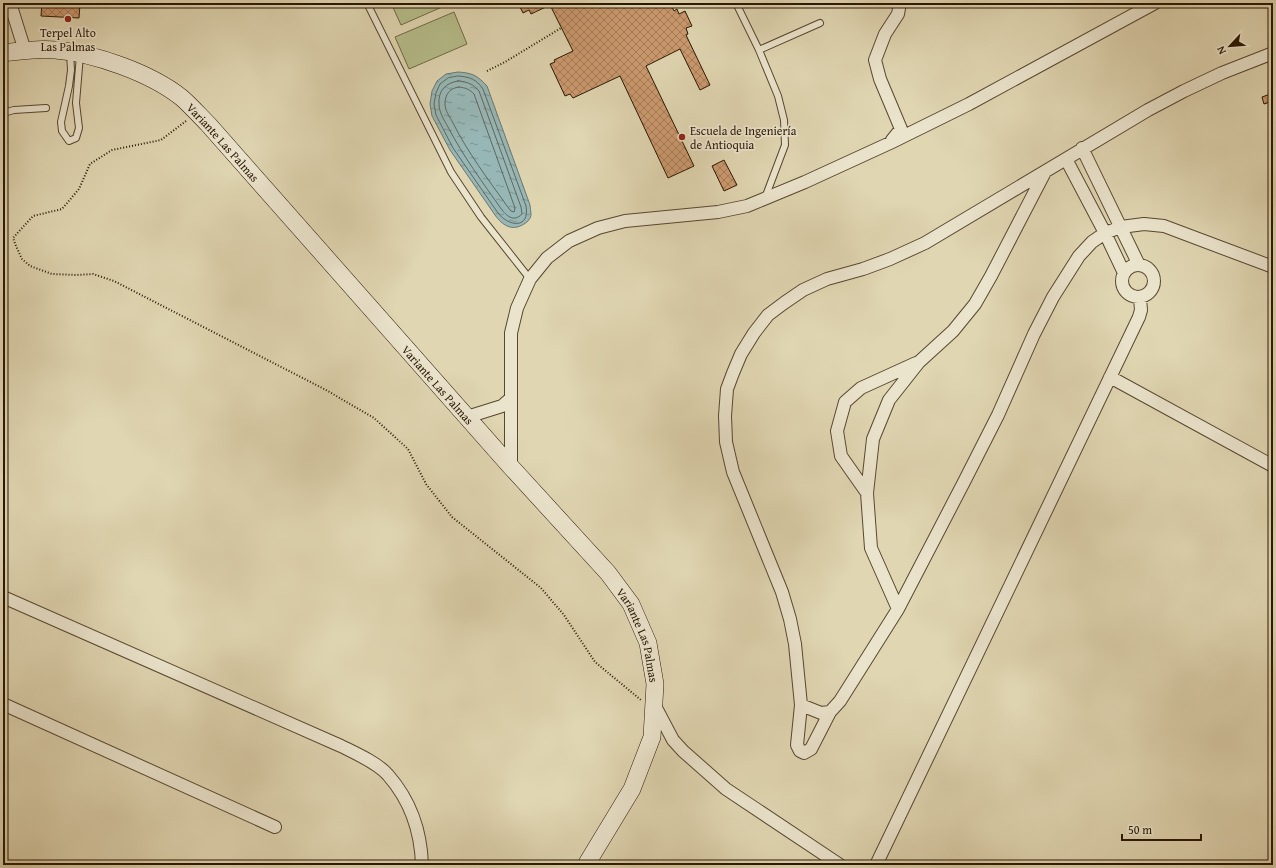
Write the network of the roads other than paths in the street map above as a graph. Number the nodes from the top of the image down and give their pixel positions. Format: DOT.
graph roads {
  1 [pos="10,3"];
  2 [pos="367,3"];
  3 [pos="736,3"];
  4 [pos="900,3"];
  5 [pos="1155,3"];
  6 [pos="820,23"];
  7 [pos="25,50"];
  8 [pos="759,50"];
  9 [pos="3,53"];
  10 [pos="75,53"];
  11 [pos="1273,53"];
  12 [pos="46,108"];
  13 [pos="3,113"];
  14 [pos="890,143"];
  15 [pos="1082,148"];
  16 [pos="1066,159"];
  17 [pos="1045,172"];
  18 [pos="764,199"];
  19 [pos="1121,227"];
  20 [pos="1105,233"];
  21 [pos="1139,265"];
  22 [pos="1273,267"];
  23 [pos="1124,273"];
  24 [pos="530,279"];
  25 [pos="1140,298"];
  26 [pos="919,362"];
  27 [pos="1110,377"];
  28 [pos="510,400"];
  29 [pos="467,417"];
  30 [pos="1273,466"];
  31 [pos="510,467"];
  32 [pos="867,493"];
  33 [pos="3,597"];
  34 [pos="898,609"];
  35 [pos="3,704"];
  36 [pos="801,705"];
  37 [pos="653,707"];
  38 [pos="830,712"];
  39 [pos="652,737"];
  40 [pos="673,740"];
  41 [pos="275,827"];
  42 [pos="422,865"];
  43 [pos="586,865"];
  44 [pos="840,865"];
  45 [pos="876,865"];
  1 -- 7 [label="street"];
  2 -- 24 [label="lane"];
  3 -- 8 [label="lane"];
  4 -- 14 [label="street"];
  5 -- 14 [label="street"];
  6 -- 8 [label="lane"];
  7 -- 9 [label="main road, Variante Las Palmas"];
  7 -- 10 [label="main road, Variante Las Palmas"];
  8 -- 18 [label="lane"];
  10 -- 10 [label="lane"];
  10 -- 29 [label="main road, Variante Las Palmas"];
  11 -- 15 [label="street"];
  12 -- 13 [label="lane"];
  14 -- 18 [label="street"];
  15 -- 16 [label="street"];
  15 -- 19 [label="street"];
  16 -- 17 [label="street"];
  16 -- 20 [label="street"];
  17 -- 26 [label="street"];
  17 -- 36 [label="street"];
  18 -- 24 [label="street"];
  19 -- 20 [label="street"];
  19 -- 21 [label="street"];
  19 -- 22 [label="street"];
  20 -- 23 [label="street"];
  20 -- 34 [label="street"];
  21 -- 23 [label="street"];
  21 -- 25 [label="street"];
  23 -- 25 [label="street"];
  24 -- 28 [label="street"];
  25 -- 27 [label="street"];
  26 -- 32 [label="street"];
  26 -- 32 [label="street"];
  27 -- 30 [label="street"];
  27 -- 45 [label="street"];
  28 -- 29 [label="street"];
  28 -- 31 [label="street"];
  29 -- 31 [label="main road, Variante Las Palmas"];
  31 -- 37 [label="main road, Variante Las Palmas"];
  32 -- 34 [label="street"];
  33 -- 42 [label="street"];
  34 -- 38 [label="street"];
  35 -- 41 [label="street"];
  36 -- 38 [label="street"];
  36 -- 38 [label="street"];
  37 -- 39 [label="main road, Variante Las Palmas"];
  37 -- 40 [label="street"];
  39 -- 40 [label="street"];
  39 -- 43 [label="main road, Variante Las Palmas"];
  40 -- 44 [label="street"];
}
